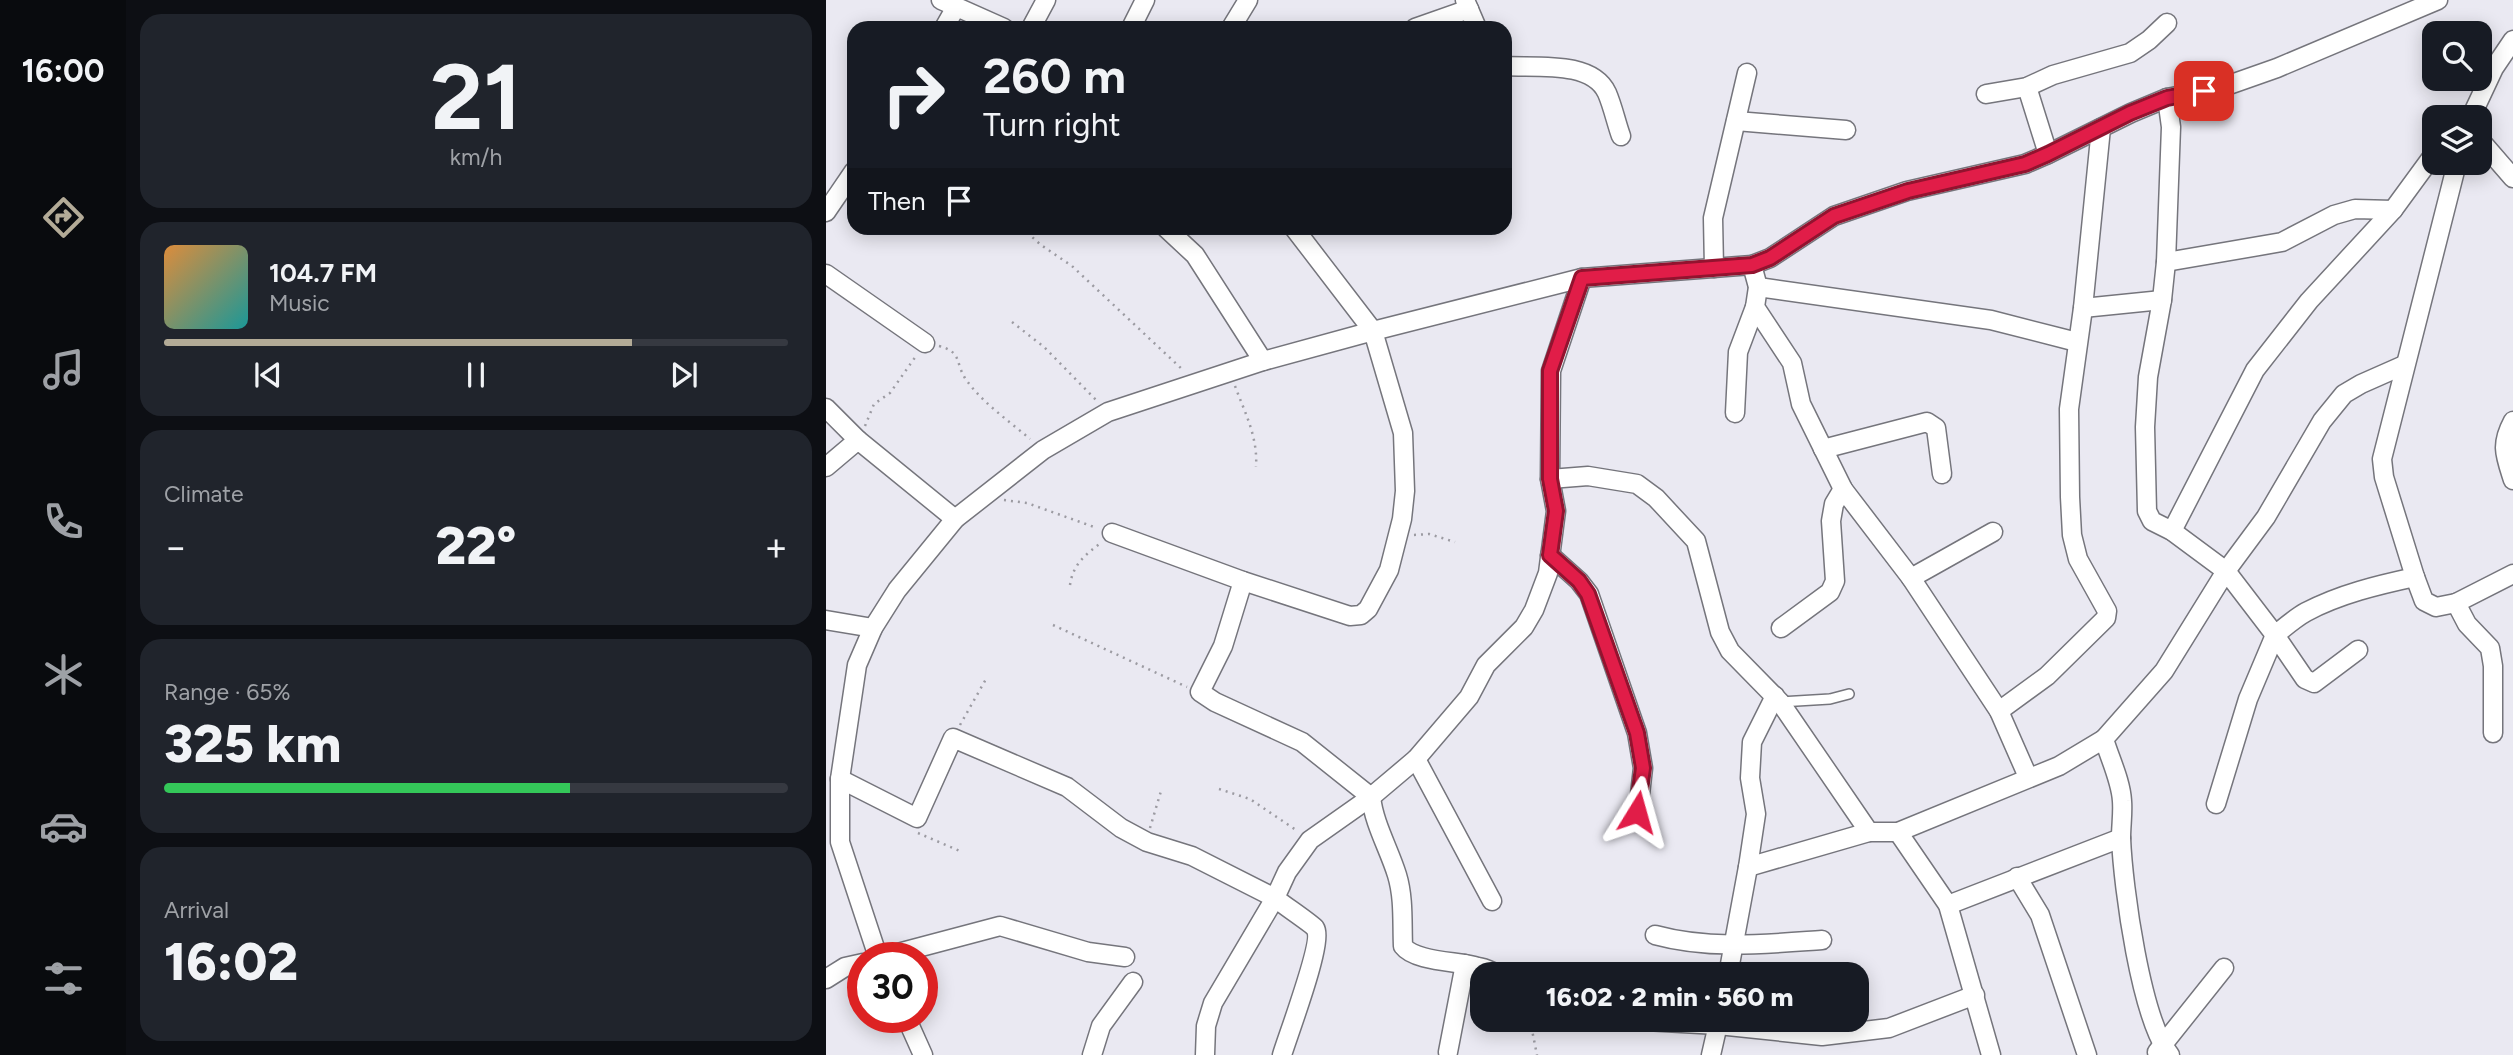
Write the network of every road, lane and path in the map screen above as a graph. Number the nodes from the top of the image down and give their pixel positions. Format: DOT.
graph roads {
  1 [pos="1046,0"];
  2 [pos="1146,0"];
  3 [pos="1248,0"];
  4 [pos="2438,0"];
  5 [pos="949,3"];
  6 [pos="1467,4"];
  7 [pos="945,21"];
  8 [pos="989,21"];
  9 [pos="1035,21"];
  10 [pos="1135,21"];
  11 [pos="1236,21"];
  12 [pos="1430,21"];
  13 [pos="1475,21"];
  14 [pos="2167,23"];
  15 [pos="2513,40"];
  16 [pos="1512,66"];
  17 [pos="1747,73"];
  18 [pos="2028,88"];
  19 [pos="1986,94"];
  20 [pos="2167,98"];
  21 [pos="2477,105"];
  22 [pos="1736,121"];
  23 [pos="2101,128"];
  24 [pos="1846,130"];
  25 [pos="1621,136"];
  26 [pos="2048,154"];
  27 [pos="2492,154"];
  28 [pos="2422,170"];
  29 [pos="2454,175"];
  30 [pos="2513,178"];
  31 [pos="847,181"];
  32 [pos="2393,210"];
  33 [pos="826,212"];
  34 [pos="1030,235"];
  35 [pos="1174,235"];
  36 [pos="1299,235"];
  37 [pos="2166,262"];
  38 [pos="1752,265"];
  39 [pos="1714,268"];
  40 [pos="826,274"];
  41 [pos="1582,278"];
  42 [pos="1758,287"];
  43 [pos="2162,300"];
  44 [pos="1755,307"];
  45 [pos="2083,309"];
  46 [pos="1012,322"];
  47 [pos="1373,331"];
  48 [pos="925,342"];
  49 [pos="2077,342"];
  50 [pos="1263,361"];
  51 [pos="2404,365"];
  52 [pos="1229,373"];
  53 [pos="1197,383"];
  54 [pos="826,408"];
  55 [pos="1108,412"];
  56 [pos="1735,413"];
  57 [pos="2513,421"];
  58 [pos="858,440"];
  59 [pos="1823,449"];
  60 [pos="1043,450"];
  61 [pos="826,467"];
  62 [pos="1256,467"];
  63 [pos="1942,474"];
  64 [pos="1550,479"];
  65 [pos="2513,480"];
  66 [pos="1843,489"];
  67 [pos="983,497"];
  68 [pos="955,519"];
  69 [pos="2172,531"];
  70 [pos="1993,532"];
  71 [pos="1112,533"];
  72 [pos="1397,536"];
  73 [pos="1455,542"];
  74 [pos="1550,555"];
  75 [pos="2226,571"];
  76 [pos="2513,574"];
  77 [pos="2415,577"];
  78 [pos="1911,578"];
  79 [pos="1243,581"];
  80 [pos="1070,585"];
  81 [pos="2456,603"];
  82 [pos="826,620"];
  83 [pos="1053,625"];
  84 [pos="873,628"];
  85 [pos="1781,628"];
  86 [pos="2275,635"];
  87 [pos="2358,650"];
  88 [pos="986,679"];
  89 [pos="1200,692"];
  90 [pos="1849,694"];
  91 [pos="1777,699"];
  92 [pos="1999,711"];
  93 [pos="2493,733"];
  94 [pos="953,738"];
  95 [pos="2104,739"];
  96 [pos="1416,759"];
  97 [pos="2028,777"];
  98 [pos="840,779"];
  99 [pos="1219,789"];
  100 [pos="1161,791"];
  101 [pos="1371,797"];
  102 [pos="2216,804"];
  103 [pos="1637,812"];
  104 [pos="917,818"];
  105 [pos="1869,832"];
  106 [pos="1898,832"];
  107 [pos="2121,838"];
  108 [pos="1310,841"];
  109 [pos="1147,842"];
  110 [pos="960,851"];
  111 [pos="1748,867"];
  112 [pos="2018,877"];
  113 [pos="1275,898"];
  114 [pos="1492,901"];
  115 [pos="1948,905"];
  116 [pos="1655,935"];
  117 [pos="1822,940"];
  118 [pos="876,942"];
  119 [pos="938,942"];
  120 [pos="1733,946"];
  121 [pos="1125,957"];
  122 [pos="1730,962"];
  123 [pos="1465,964"];
  124 [pos="847,966"];
  125 [pos="1470,966"];
  126 [pos="2224,968"];
  127 [pos="826,979"];
  128 [pos="1133,982"];
  129 [pos="1975,995"];
  130 [pos="1869,1030"];
  131 [pos="1532,1032"];
  132 [pos="1717,1032"];
  133 [pos="1790,1032"];
  134 [pos="1852,1032"];
  135 [pos="913,1033"];
  136 [pos="1448,1052"];
  137 [pos="2163,1052"];
  138 [pos="923,1055"];
  139 [pos="1092,1055"];
  140 [pos="1205,1055"];
  141 [pos="1282,1055"];
  142 [pos="1537,1055"];
  143 [pos="1711,1055"];
  144 [pos="1991,1055"];
  145 [pos="2087,1055"];
  1 -- 9 [label="street"];
  2 -- 10 [label="street"];
  3 -- 11 [label="street"];
  4 -- 20 [label="street"];
  5 -- 7 [label="street"];
  5 -- 8 [label="street"];
  6 -- 12 [label="street"];
  6 -- 13 [label="street"];
  14 -- 18 [label="street"];
  15 -- 21 [label="street"];
  16 -- 25 [label="street"];
  17 -- 22 [label="street"];
  18 -- 19 [label="street"];
  18 -- 26 [label="street"];
  20 -- 23 [label="street"];
  20 -- 37 [label="street"];
  22 -- 24 [label="street"];
  22 -- 39 [label="street"];
  23 -- 26 [label="street"];
  23 -- 45 [label="street"];
  26 -- 38 [label="street"];
  27 -- 30 [label="street"];
  28 -- 32 [label="street"];
  29 -- 51 [label="street"];
  31 -- 33 [label="street"];
  32 -- 37 [label="street"];
  32 -- 69 [label="street"];
  34 -- 53 [label="path"];
  35 -- 50 [label="street"];
  36 -- 47 [label="street"];
  37 -- 43 [label="street"];
  38 -- 39 [label="street"];
  38 -- 42 [label="street"];
  39 -- 41 [label="street"];
  40 -- 48 [label="street"];
  41 -- 47 [label="street"];
  41 -- 64 [label="street"];
  42 -- 44 [label="street"];
  42 -- 49 [label="street"];
  43 -- 45 [label="street"];
  43 -- 69 [label="street"];
  44 -- 56 [label="street"];
  44 -- 59 [label="street"];
  45 -- 49 [label="street"];
  46 -- 55 [label="path"];
  47 -- 50 [label="street"];
  47 -- 72 [label="street"];
  48 -- 58 [label="path"];
  48 -- 60 [label="path"];
  49 -- 92 [label="street"];
  50 -- 52 [label="street"];
  51 -- 75 [label="street"];
  51 -- 77 [label="street"];
  52 -- 53 [label="street"];
  52 -- 62 [label="path"];
  53 -- 55 [label="street"];
  54 -- 58 [label="street"];
  55 -- 60 [label="street"];
  57 -- 65 [label="street"];
  58 -- 61 [label="street"];
  58 -- 68 [label="street"];
  59 -- 63 [label="street"];
  59 -- 66 [label="street"];
  60 -- 67 [label="street"];
  64 -- 74 [label="street"];
  64 -- 91 [label="street"];
  66 -- 78 [label="street"];
  66 -- 85 [label="street"];
  67 -- 68 [label="street"];
  67 -- 71 [label="path"];
  68 -- 84 [label="street"];
  69 -- 75 [label="street"];
  70 -- 78 [label="street"];
  71 -- 79 [label="street"];
  71 -- 80 [label="path"];
  72 -- 73 [label="path"];
  72 -- 79 [label="street"];
  74 -- 96 [label="street"];
  74 -- 103 [label="street"];
  75 -- 86 [label="street"];
  75 -- 95 [label="street"];
  76 -- 81 [label="street"];
  77 -- 81 [label="street"];
  77 -- 86 [label="street"];
  78 -- 92 [label="street"];
  79 -- 89 [label="street"];
  81 -- 93 [label="street"];
  82 -- 84 [label="street"];
  83 -- 89 [label="path"];
  84 -- 98 [label="street"];
  86 -- 87 [label="street"];
  86 -- 102 [label="street"];
  88 -- 94 [label="path"];
  89 -- 101 [label="street"];
  90 -- 91 [label="lane"];
  91 -- 105 [label="street"];
  91 -- 111 [label="street"];
  92 -- 97 [label="street"];
  94 -- 104 [label="street"];
  94 -- 109 [label="street"];
  95 -- 97 [label="street"];
  95 -- 107 [label="street"];
  96 -- 101 [label="street"];
  96 -- 114 [label="street"];
  97 -- 106 [label="street"];
  98 -- 104 [label="street"];
  98 -- 118 [label="street"];
  99 -- 108 [label="path"];
  100 -- 109 [label="path"];
  101 -- 108 [label="street"];
  101 -- 123 [label="street"];
  104 -- 110 [label="path"];
  105 -- 106 [label="street"];
  105 -- 111 [label="street"];
  106 -- 115 [label="street"];
  107 -- 112 [label="street"];
  107 -- 137 [label="street"];
  108 -- 113 [label="street"];
  109 -- 113 [label="street"];
  111 -- 120 [label="street"];
  112 -- 115 [label="street"];
  112 -- 145 [label="street"];
  113 -- 140 [label="street"];
  113 -- 141 [label="street"];
  115 -- 129 [label="street"];
  116 -- 120 [label="street"];
  117 -- 120 [label="street"];
  119 -- 121 [label="street"];
  120 -- 122 [label="street"];
  123 -- 125 [label="street"];
  123 -- 136 [label="street"];
  124 -- 127 [label="street"];
  126 -- 137 [label="street"];
  128 -- 139 [label="street"];
  129 -- 130 [label="street"];
  129 -- 144 [label="street"];
  131 -- 142 [label="path"];
  132 -- 143 [label="street"];
  133 -- 134 [label="street"];
  135 -- 138 [label="street"];
}
